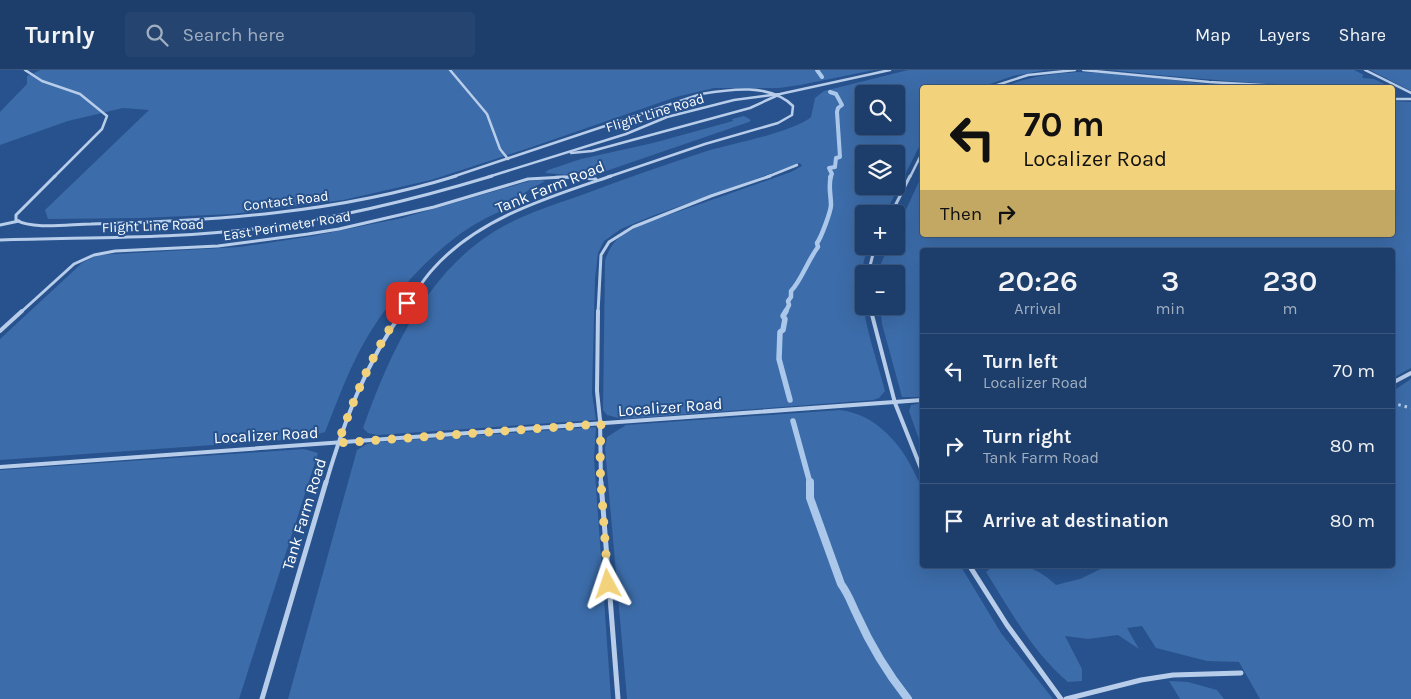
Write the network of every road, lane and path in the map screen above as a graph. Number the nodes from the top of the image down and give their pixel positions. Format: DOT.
graph roads {
  1 [pos="25,70"];
  2 [pos="450,70"];
  3 [pos="890,70"];
  4 [pos="1075,70"];
  5 [pos="1083,70"];
  6 [pos="1365,70"];
  7 [pos="997,85"];
  8 [pos="1266,85"];
  9 [pos="1411,93"];
  10 [pos="780,94"];
  11 [pos="1395,99"];
  12 [pos="1411,99"];
  13 [pos="566,153"];
  14 [pos="920,157"];
  15 [pos="508,159"];
  16 [pos="797,165"];
  17 [pos="600,179"];
  18 [pos="895,205"];
  19 [pos="19,221"];
  20 [pos="0,225"];
  21 [pos="0,240"];
  22 [pos="872,315"];
  23 [pos="0,331"];
  24 [pos="1411,373"];
  25 [pos="1395,381"];
  26 [pos="920,400"];
  27 [pos="895,403"];
  28 [pos="1395,404"];
  29 [pos="1411,408"];
  30 [pos="601,424"];
  31 [pos="338,443"];
  32 [pos="920,466"];
  33 [pos="0,467"];
  34 [pos="971,568"];
  35 [pos="1240,674"];
  36 [pos="262,699"];
  37 [pos="618,699"];
  38 [pos="1061,699"];
  39 [pos="1066,699"];
  1 -- 19 [label="lane"];
  2 -- 15 [label="lane"];
  3 -- 10 [label="lane, Flight Line Road"];
  4 -- 7 [label="lane"];
  5 -- 8 [label="lane"];
  6 -- 9 [label="lane"];
  10 -- 13 [label="lane, Flight Line Road"];
  10 -- 13 [label="lane, Flight Line Road"];
  10 -- 15 [label="lane, Contact Road"];
  10 -- 17 [label="lane, Tank Farm Road"];
  11 -- 12 [label="lane"];
  13 -- 21 [label="lane, Flight Line Road"];
  14 -- 18 [label="lane"];
  15 -- 19 [label="lane, Contact Road"];
  16 -- 30 [label="lane"];
  17 -- 23 [label="lane, East Perimeter Road"];
  17 -- 31 [label="lane, Tank Farm Road"];
  19 -- 20 [label="lane"];
  22 -- 27 [label="lane"];
  24 -- 25 [label="lane"];
  26 -- 27 [label="lane, Localizer Road"];
  27 -- 30 [label="lane, Localizer Road"];
  27 -- 32 [label="lane"];
  28 -- 29 [label="path"];
  30 -- 31 [label="lane, Localizer Road"];
  30 -- 37 [label="lane"];
  31 -- 33 [label="lane, Localizer Road"];
  31 -- 36 [label="lane, Tank Farm Road"];
  34 -- 38 [label="lane"];
  35 -- 39 [label="lane"];
}
